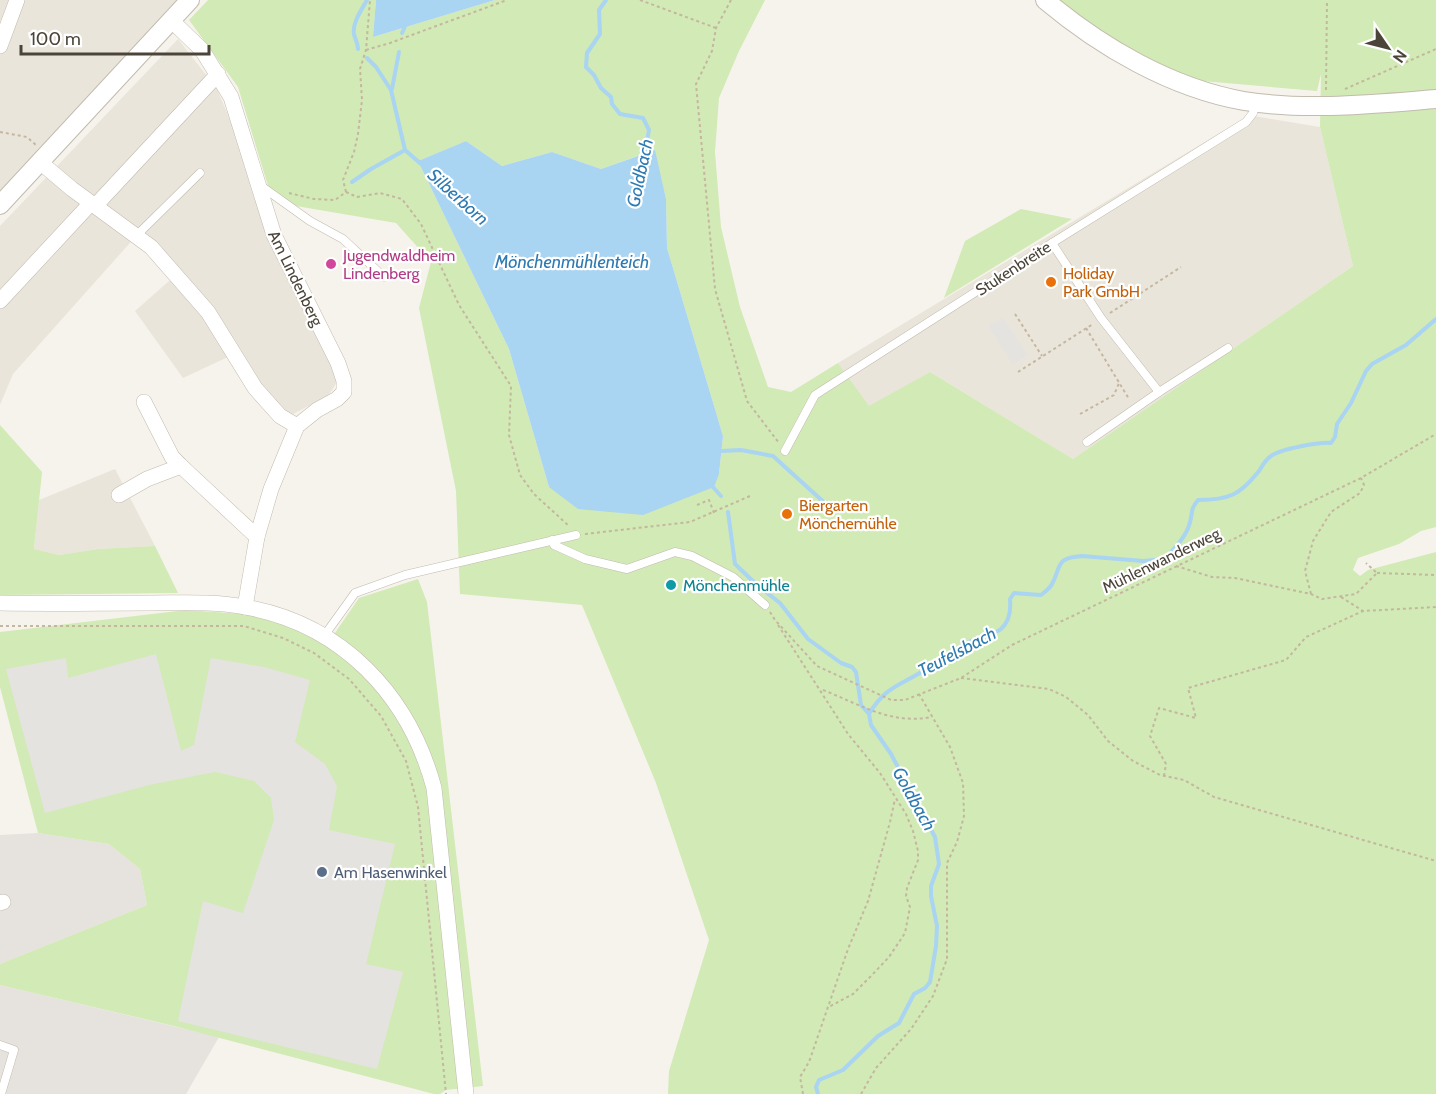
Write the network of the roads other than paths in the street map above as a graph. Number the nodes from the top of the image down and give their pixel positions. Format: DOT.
graph roads {
  1 [pos="17,0"];
  2 [pos="1045,0"];
  3 [pos="180,11"];
  4 [pos="0,46"];
  5 [pos="218,74"];
  6 [pos="1436,99"];
  7 [pos="1256,102"];
  8 [pos="43,158"];
  9 [pos="200,173"];
  10 [pos="257,184"];
  11 [pos="94,204"];
  12 [pos="0,205"];
  13 [pos="137,235"];
  14 [pos="1052,243"];
  15 [pos="384,277"];
  16 [pos="0,301"];
  17 [pos="1228,348"];
  18 [pos="1159,392"];
  19 [pos="144,402"];
  20 [pos="297,426"];
  21 [pos="1087,442"];
  22 [pos="785,450"];
  23 [pos="181,466"];
  24 [pos="119,495"];
  25 [pos="576,535"];
  26 [pos="257,537"];
  27 [pos="552,540"];
  28 [pos="0,603"];
  29 [pos="765,605"];
  30 [pos="245,607"];
  31 [pos="324,636"];
  32 [pos="0,1045"];
  33 [pos="1,1094"];
  34 [pos="466,1094"];
  1 -- 4 [label="street"];
  2 -- 7 [label="street"];
  3 -- 5 [label="street, Am Lindenberg"];
  3 -- 8 [label="street, Am Lindenberg"];
  5 -- 10 [label="street, Am Lindenberg"];
  5 -- 11 [label="street"];
  6 -- 7 [label="street"];
  7 -- 14 [label="lane, Stukenbreite"];
  8 -- 11 [label="street"];
  8 -- 12 [label="street, Am Lindenberg"];
  9 -- 13 [label="lane"];
  10 -- 15 [label="lane"];
  10 -- 20 [label="street, Am Lindenberg"];
  11 -- 13 [label="street"];
  11 -- 16 [label="street"];
  13 -- 20 [label="street"];
  14 -- 18 [label="lane"];
  14 -- 22 [label="lane, Stukenbreite"];
  17 -- 18 [label="lane"];
  18 -- 21 [label="lane"];
  19 -- 23 [label="street"];
  20 -- 26 [label="street, Am Lindenberg"];
  23 -- 24 [label="street"];
  23 -- 26 [label="street"];
  25 -- 27 [label="lane"];
  26 -- 30 [label="street, Am Lindenberg"];
  27 -- 29 [label="lane"];
  27 -- 31 [label="lane"];
  28 -- 30 [label="street"];
  30 -- 31 [label="street"];
  31 -- 34 [label="street"];
  32 -- 33 [label="lane"];
}
